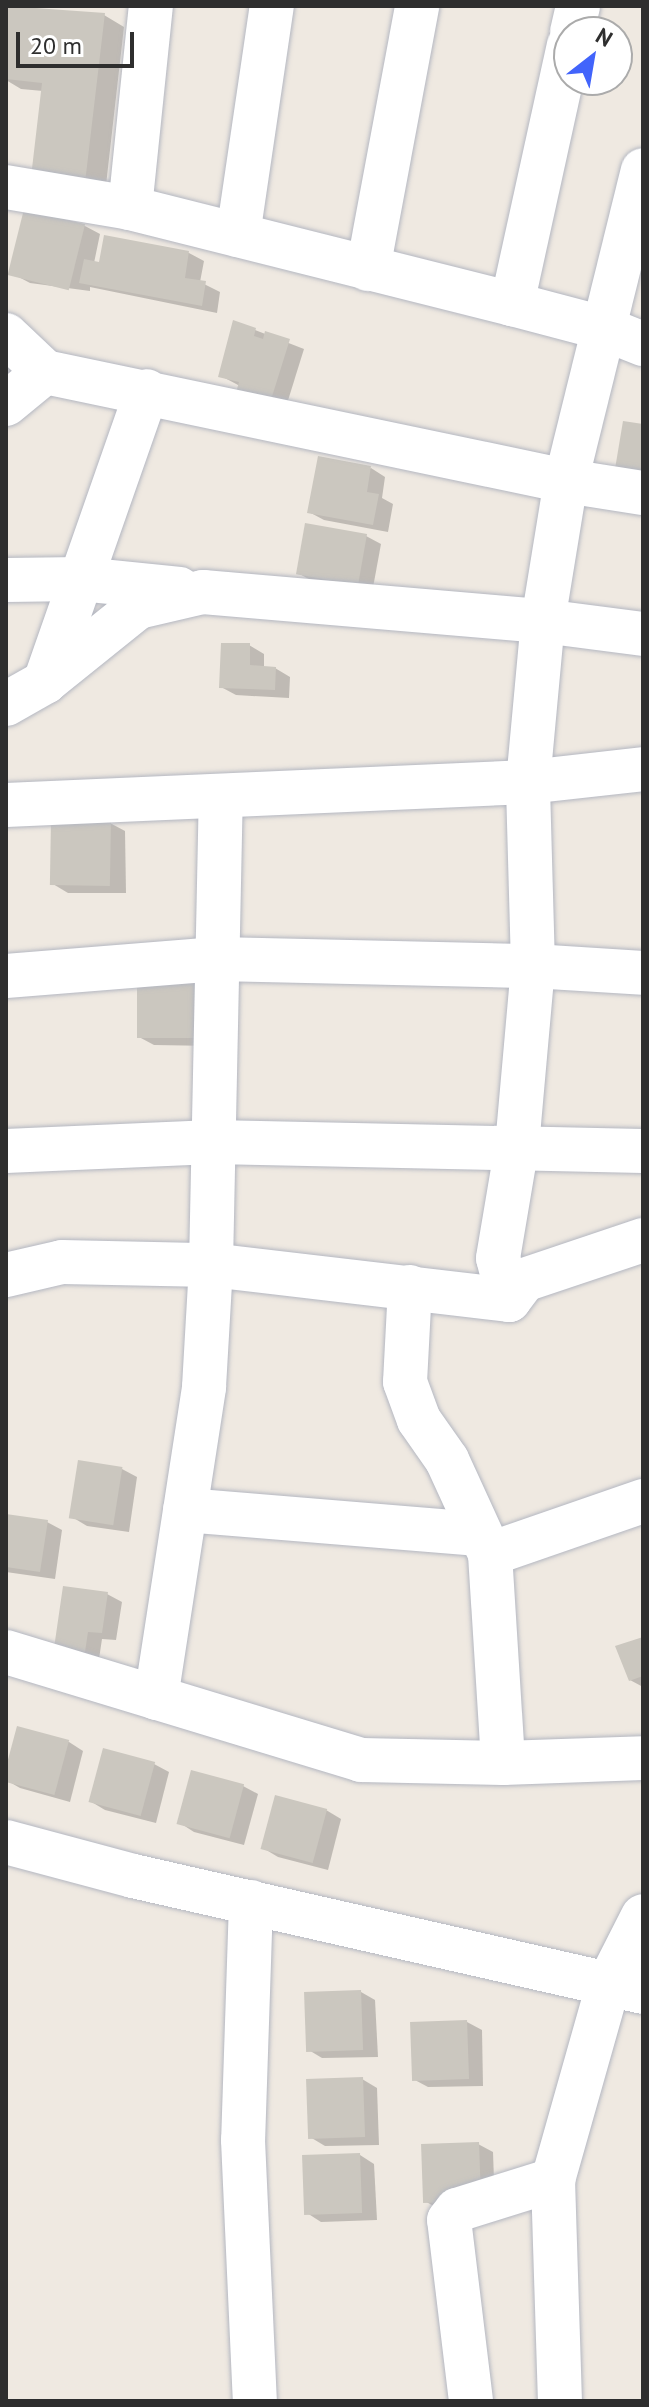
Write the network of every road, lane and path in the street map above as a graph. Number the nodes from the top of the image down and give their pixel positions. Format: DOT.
graph roads {
  1 [pos="151,6"];
  2 [pos="272,6"];
  3 [pos="417,6"];
  4 [pos="558,96"];
  5 [pos="6,187"];
  6 [pos="641,187"];
  7 [pos="130,208"];
  8 [pos="238,235"];
  9 [pos="368,269"];
  10 [pos="512,304"];
  11 [pos="603,328"];
  12 [pos="6,335"];
  13 [pos="643,344"];
  14 [pos="45,372"];
  15 [pos="147,391"];
  16 [pos="6,404"];
  17 [pos="566,481"];
  18 [pos="643,493"];
  19 [pos="81,579"];
  20 [pos="6,580"];
  21 [pos="203,592"];
  22 [pos="543,621"];
  23 [pos="643,634"];
  24 [pos="45,682"];
  25 [pos="6,704"];
  26 [pos="643,769"];
  27 [pos="528,782"];
  28 [pos="221,797"];
  29 [pos="6,805"];
  30 [pos="217,959"];
  31 [pos="533,966"];
  32 [pos="643,973"];
  33 [pos="6,976"];
  34 [pos="213,1142"];
  35 [pos="517,1146"];
  36 [pos="6,1151"];
  37 [pos="643,1151"];
  38 [pos="643,1240"];
  39 [pos="211,1265"];
  40 [pos="6,1275"];
  41 [pos="410,1287"];
  42 [pos="509,1300"];
  43 [pos="643,1501"];
  44 [pos="185,1510"];
  45 [pos="485,1544"];
  46 [pos="6,1652"];
  47 [pos="156,1698"];
  48 [pos="643,1758"];
  49 [pos="503,1763"];
  50 [pos="6,1842"];
  51 [pos="251,1902"];
  52 [pos="643,1916"];
  53 [pos="626,1989"];
  54 [pos="553,2180"];
  55 [pos="255,2401"];
  56 [pos="471,2401"];
  57 [pos="560,2401"];
  1 -- 7 [label="street"];
  2 -- 8 [label="street"];
  3 -- 9 [label="street"];
  4 -- 10 [label="street"];
  5 -- 7 [label="street"];
  6 -- 11 [label="street"];
  7 -- 8 [label="street"];
  8 -- 9 [label="street"];
  9 -- 10 [label="street"];
  10 -- 11 [label="street"];
  11 -- 13 [label="street"];
  11 -- 17 [label="street"];
  12 -- 14 [label="street"];
  14 -- 15 [label="street"];
  14 -- 16 [label="street"];
  15 -- 17 [label="street"];
  15 -- 19 [label="street"];
  17 -- 18 [label="street"];
  17 -- 22 [label="street"];
  19 -- 20 [label="street"];
  19 -- 21 [label="street"];
  19 -- 24 [label="street"];
  21 -- 22 [label="street"];
  21 -- 24 [label="street"];
  22 -- 23 [label="street"];
  22 -- 27 [label="street"];
  24 -- 25 [label="street"];
  26 -- 27 [label="street"];
  27 -- 28 [label="street"];
  27 -- 31 [label="street"];
  28 -- 29 [label="street"];
  28 -- 30 [label="street"];
  30 -- 31 [label="street"];
  30 -- 33 [label="street"];
  30 -- 34 [label="street"];
  31 -- 32 [label="street"];
  31 -- 35 [label="street"];
  34 -- 35 [label="street"];
  34 -- 36 [label="street"];
  34 -- 39 [label="street"];
  35 -- 37 [label="street"];
  35 -- 42 [label="street"];
  38 -- 42 [label="street"];
  39 -- 40 [label="street"];
  39 -- 41 [label="street"];
  39 -- 44 [label="street"];
  41 -- 42 [label="street"];
  41 -- 45 [label="street"];
  43 -- 45 [label="street"];
  44 -- 45 [label="street"];
  44 -- 47 [label="street"];
  45 -- 49 [label="street"];
  46 -- 47 [label="street"];
  47 -- 49 [label="street"];
  48 -- 49 [label="street"];
  50 -- 51 [label="street"];
  51 -- 53 [label="street"];
  51 -- 55 [label="street"];
  52 -- 53 [label="street"];
  53 -- 54 [label="street"];
  54 -- 56 [label="street"];
  54 -- 57 [label="street"];
}
